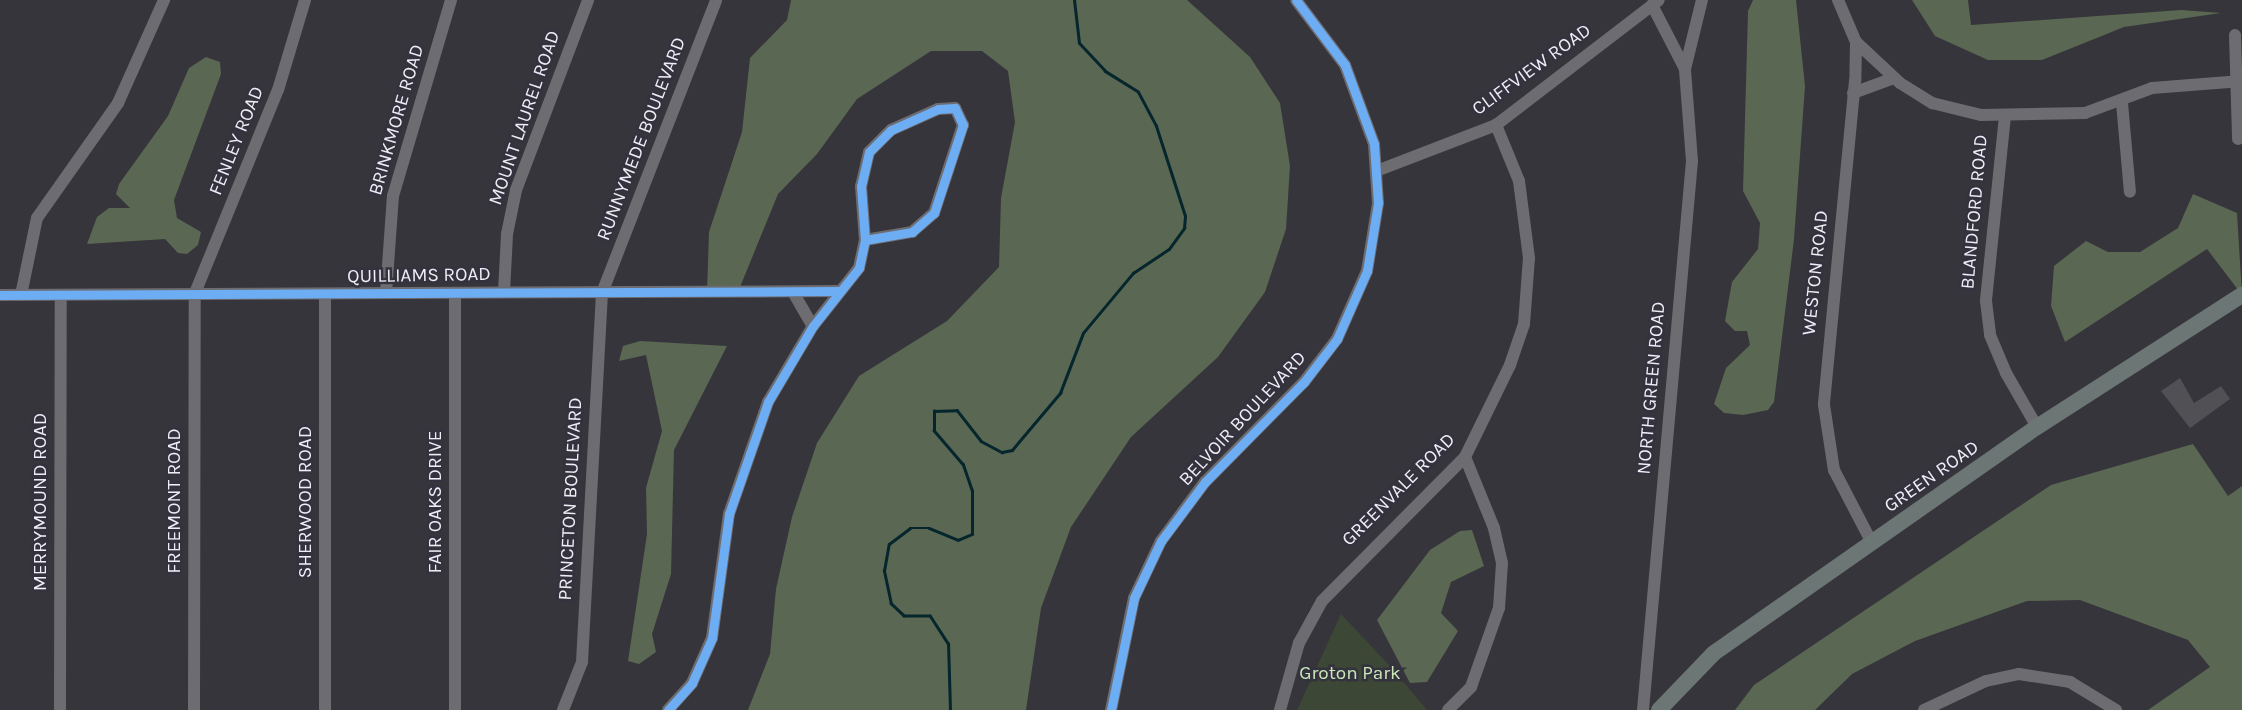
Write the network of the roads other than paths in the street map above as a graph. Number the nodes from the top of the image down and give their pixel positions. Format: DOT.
graph roads {
  1 [pos="164,0"];
  2 [pos="305,0"];
  3 [pos="451,0"];
  4 [pos="588,0"];
  5 [pos="716,0"];
  6 [pos="1296,0"];
  7 [pos="1702,0"];
  8 [pos="1838,0"];
  9 [pos="1656,3"];
  10 [pos="2235,34"];
  11 [pos="1856,42"];
  12 [pos="1685,69"];
  13 [pos="1894,78"];
  14 [pos="2238,81"];
  15 [pos="1853,93"];
  16 [pos="2122,103"];
  17 [pos="2005,116"];
  18 [pos="1496,125"];
  19 [pos="2238,139"];
  20 [pos="1379,170"];
  21 [pos="2130,192"];
  22 [pos="865,240"];
  23 [pos="839,291"];
  24 [pos="504,292"];
  25 [pos="793,292"];
  26 [pos="195,293"];
  27 [pos="386,293"];
  28 [pos="455,293"];
  29 [pos="602,293"];
  30 [pos="325,294"];
  31 [pos="0,295"];
  32 [pos="21,295"];
  33 [pos="61,295"];
  34 [pos="2242,295"];
  35 [pos="813,326"];
  36 [pos="2037,427"];
  37 [pos="1465,457"];
  38 [pos="1872,543"];
  39 [pos="565,708"];
  40 [pos="60,710"];
  41 [pos="194,710"];
  42 [pos="325,710"];
  43 [pos="455,710"];
  44 [pos="668,710"];
  45 [pos="1111,710"];
  46 [pos="1280,710"];
  47 [pos="1448,710"];
  48 [pos="1643,710"];
  49 [pos="1659,710"];
  50 [pos="1924,710"];
  51 [pos="2116,710"];
  1 -- 32 [label="street"];
  2 -- 26 [label="street, FENLEY ROAD"];
  3 -- 27 [label="street, BRINKMORE ROAD"];
  4 -- 24 [label="street, MOUNT LAUREL ROAD"];
  5 -- 29 [label="street, RUNNYMEDE BOULEVARD"];
  6 -- 20 [label="street, BELVOIR BOULEVARD"];
  7 -- 12 [label="street, NORTH GREEN ROAD"];
  8 -- 11 [label="street, WESTON ROAD"];
  9 -- 12 [label="street, NORTH GREEN ROAD"];
  9 -- 18 [label="street, CLIFFVIEW ROAD"];
  10 -- 14 [label="street"];
  11 -- 13 [label="street"];
  11 -- 15 [label="street, WESTON ROAD"];
  12 -- 48 [label="street, NORTH GREEN ROAD"];
  13 -- 15 [label="street"];
  13 -- 17 [label="street"];
  14 -- 16 [label="street"];
  14 -- 19 [label="street"];
  15 -- 38 [label="street, WESTON ROAD"];
  16 -- 17 [label="street"];
  16 -- 21 [label="street"];
  17 -- 36 [label="street, BLANDFORD ROAD"];
  18 -- 20 [label="street, CLIFFVIEW ROAD"];
  18 -- 37 [label="street, GREENVALE ROAD"];
  20 -- 45 [label="street, BELVOIR BOULEVARD"];
  22 -- 22 [label="street"];
  22 -- 23 [label="street"];
  23 -- 25 [label="street, QUILLIAMS ROAD"];
  23 -- 35 [label="street"];
  24 -- 28 [label="street, QUILLIAMS ROAD"];
  24 -- 29 [label="street, QUILLIAMS ROAD"];
  25 -- 29 [label="street, QUILLIAMS ROAD"];
  25 -- 35 [label="street"];
  26 -- 30 [label="street, QUILLIAMS ROAD"];
  26 -- 33 [label="street, QUILLIAMS ROAD"];
  26 -- 41 [label="street, FREEMONT ROAD"];
  27 -- 28 [label="street, QUILLIAMS ROAD"];
  27 -- 30 [label="street, QUILLIAMS ROAD"];
  28 -- 43 [label="street, FAIR OAKS DRIVE"];
  29 -- 39 [label="street, PRINCETON BOULEVARD"];
  30 -- 42 [label="street, SHERWOOD ROAD"];
  31 -- 32 [label="street, QUILLIAMS ROAD"];
  32 -- 33 [label="street, QUILLIAMS ROAD"];
  33 -- 40 [label="street, MERRYMOUND ROAD"];
  34 -- 36 [label="main road, GREEN ROAD"];
  35 -- 44 [label="street"];
  36 -- 38 [label="main road, GREEN ROAD"];
  37 -- 46 [label="street, GREENVALE ROAD"];
  37 -- 47 [label="street"];
  38 -- 49 [label="main road, GREEN ROAD"];
  50 -- 51 [label="street"];
}
